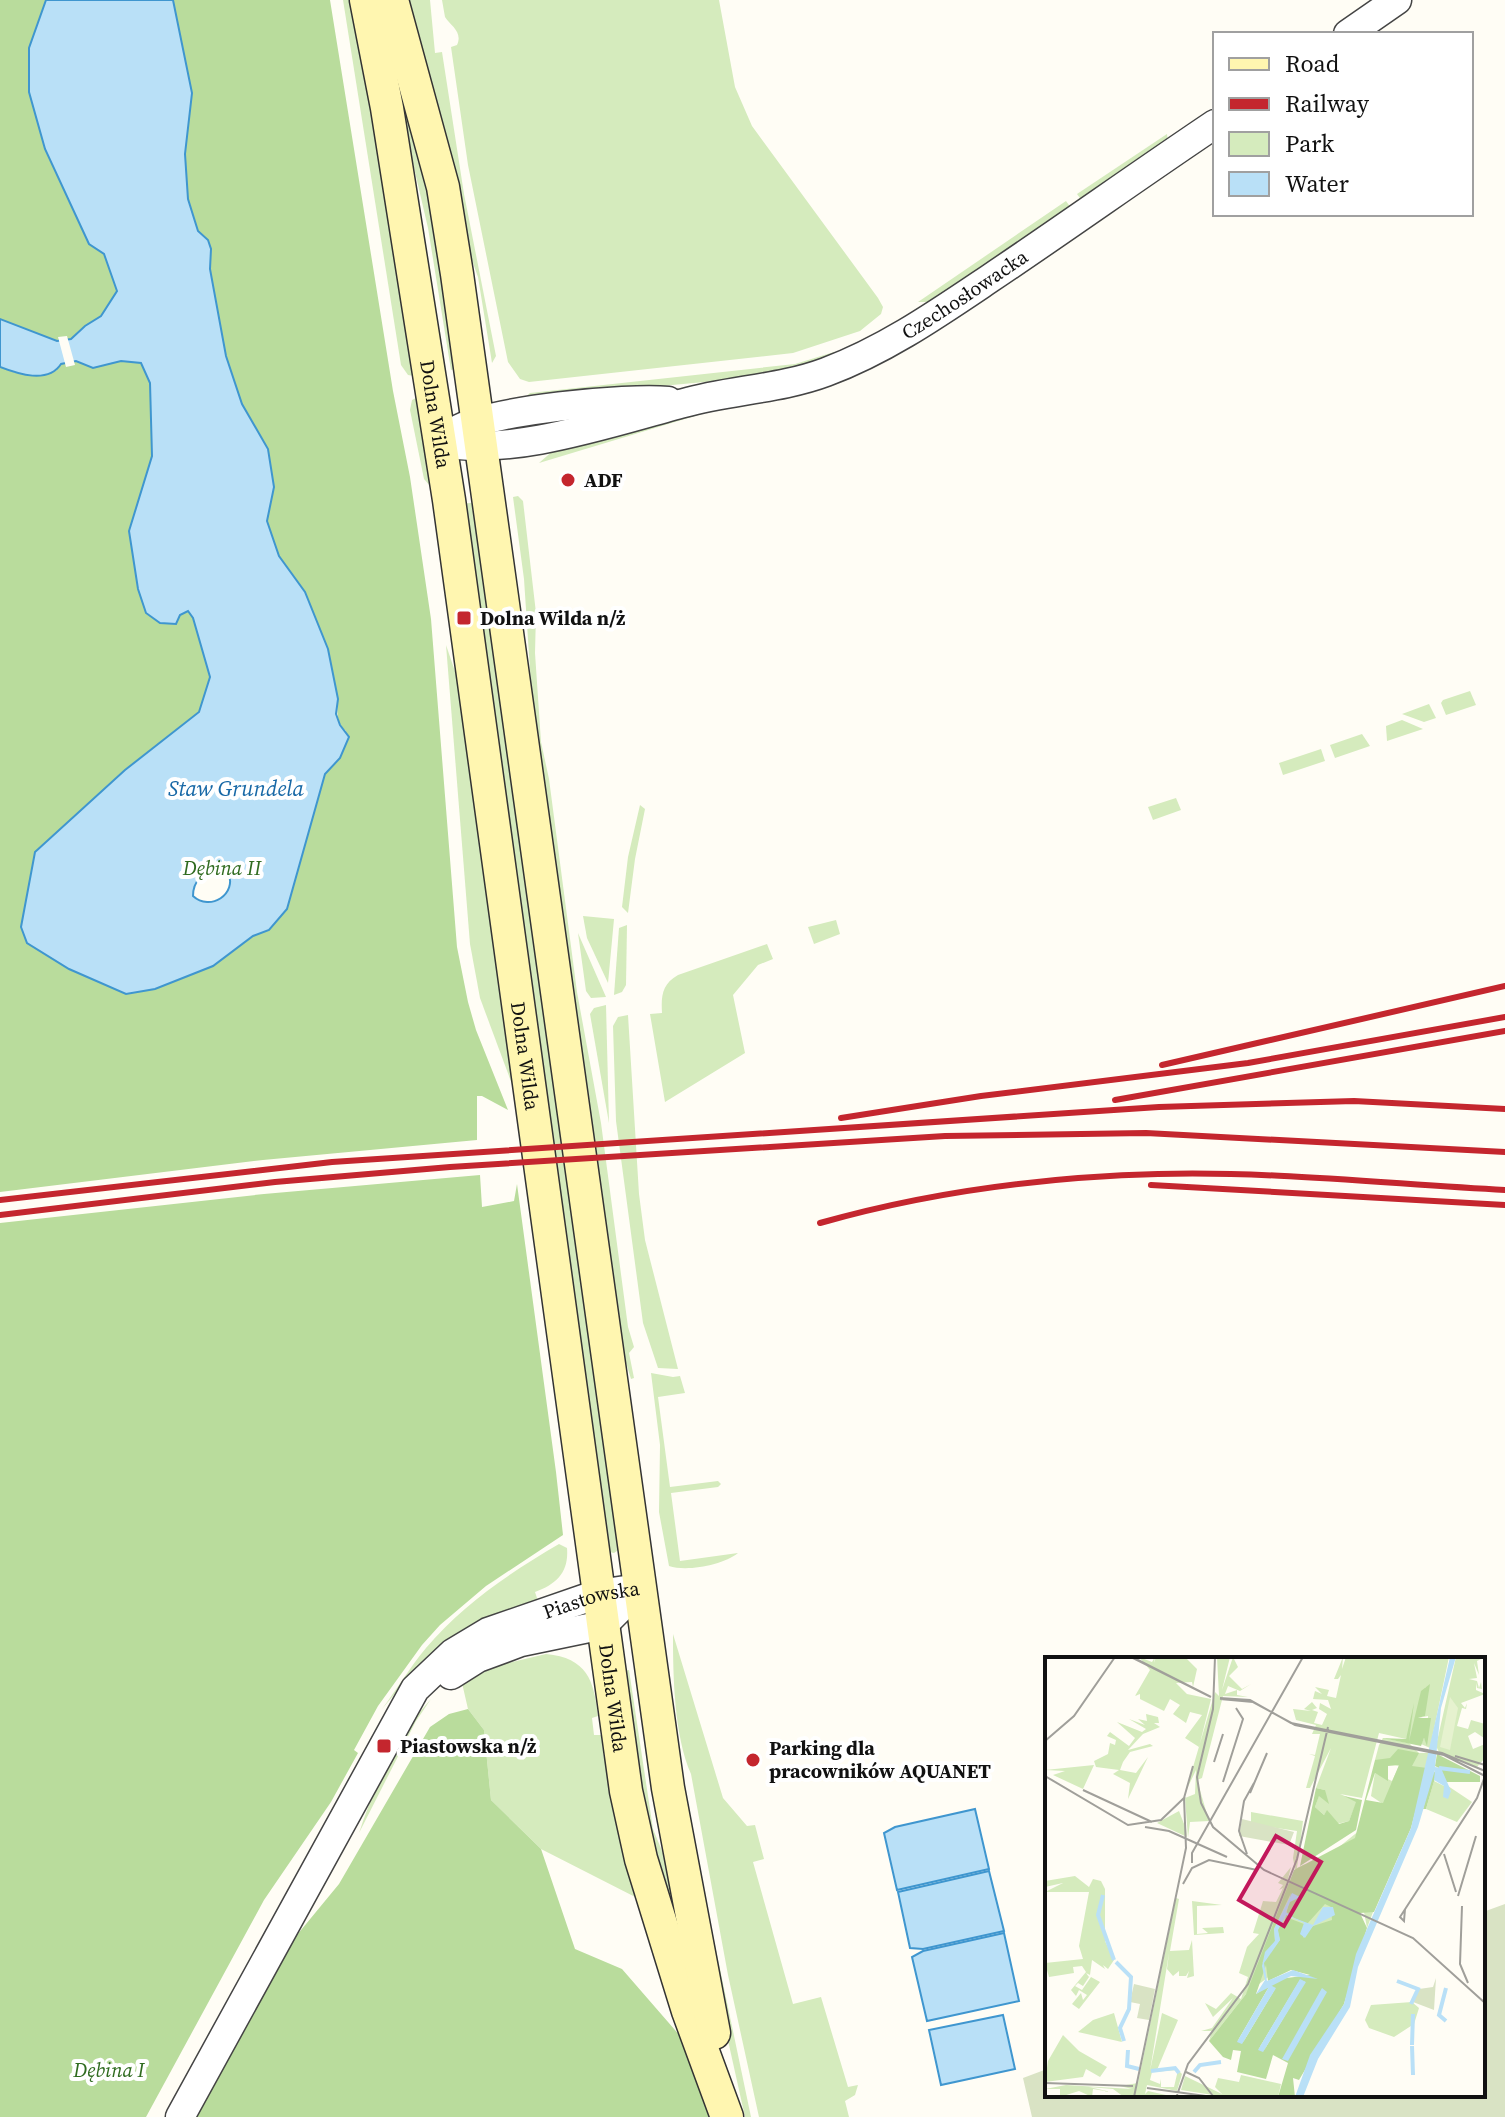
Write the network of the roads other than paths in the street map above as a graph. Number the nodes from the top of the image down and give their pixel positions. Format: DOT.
graph roads {
  1 [pos="366,0"];
  2 [pos="392,0"];
  3 [pos="1397,0"];
  4 [pos="1351,32"];
  5 [pos="1213,125"];
  6 [pos="481,434"];
  7 [pos="440,442"];
  8 [pos="639,1588"];
  9 [pos="600,1610"];
  10 [pos="724,2108"];
  11 [pos="180,2117"];
  1 -- 7 [label="main road, Dolna Wilda"];
  2 -- 6 [label="main road, Dolna Wilda"];
  3 -- 4 [label="street"];
  5 -- 6 [label="street, Czechosłowacka"];
  6 -- 7 [label="street, Czechosłowacka"];
  6 -- 8 [label="main road, Dolna Wilda"];
  7 -- 9 [label="main road, Dolna Wilda"];
  8 -- 9 [label="street, Piastowska"];
  8 -- 10 [label="main road, Dolna Wilda"];
  9 -- 10 [label="main road, Dolna Wilda"];
  9 -- 11 [label="street, Piastowska"];
}
